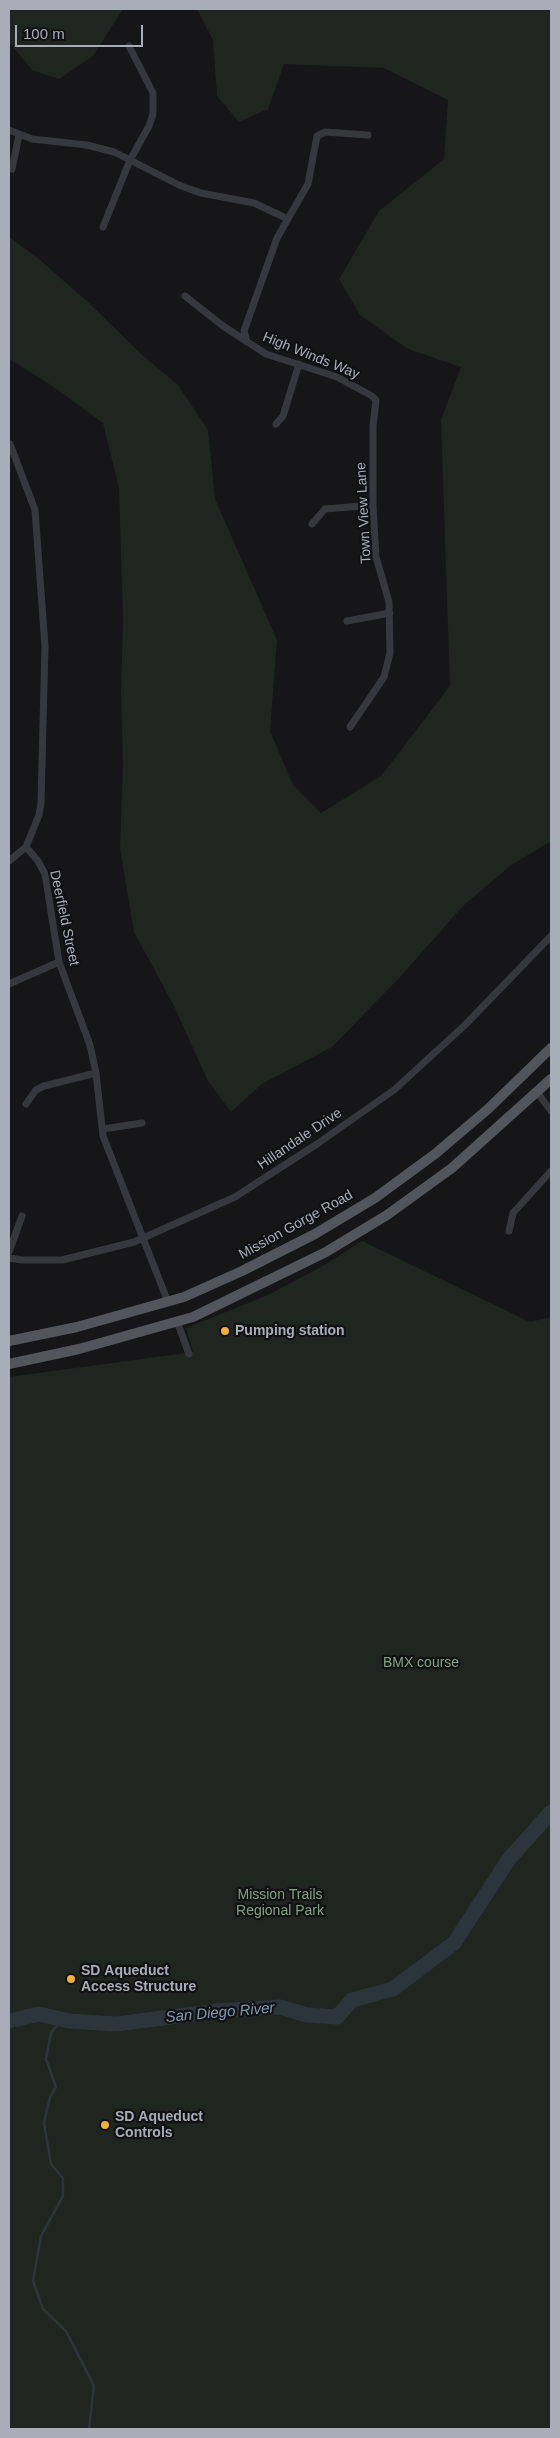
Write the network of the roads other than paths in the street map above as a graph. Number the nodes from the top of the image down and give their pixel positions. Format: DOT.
graph roads {
  1 [pos="129,46"];
  2 [pos="9,130"];
  3 [pos="19,134"];
  4 [pos="368,135"];
  5 [pos="130,160"];
  6 [pos="12,169"];
  7 [pos="288,219"];
  8 [pos="103,227"];
  9 [pos="185,296"];
  10 [pos="248,342"];
  11 [pos="299,364"];
  12 [pos="375,405"];
  13 [pos="276,424"];
  14 [pos="10,444"];
  15 [pos="373,505"];
  16 [pos="312,524"];
  17 [pos="390,613"];
  18 [pos="347,621"];
  19 [pos="350,728"];
  20 [pos="26,847"];
  21 [pos="9,862"];
  22 [pos="551,936"];
  23 [pos="59,962"];
  24 [pos="9,984"];
  25 [pos="551,1048"];
  26 [pos="96,1073"];
  27 [pos="551,1079"];
  28 [pos="537,1092"];
  29 [pos="26,1104"];
  30 [pos="551,1110"];
  31 [pos="142,1123"];
  32 [pos="103,1129"];
  33 [pos="551,1171"];
  34 [pos="22,1216"];
  35 [pos="509,1231"];
  36 [pos="144,1238"];
  37 [pos="9,1252"];
  38 [pos="9,1258"];
  39 [pos="168,1302"];
  40 [pos="177,1321"];
  41 [pos="9,1341"];
  42 [pos="189,1354"];
  43 [pos="9,1364"];
  1 -- 5 [label="street"];
  2 -- 3 [label="street"];
  3 -- 5 [label="street"];
  3 -- 6 [label="street"];
  4 -- 7 [label="street"];
  5 -- 7 [label="street"];
  5 -- 8 [label="street"];
  7 -- 10 [label="street"];
  9 -- 10 [label="street, High Winds Way"];
  10 -- 11 [label="street, High Winds Way"];
  11 -- 12 [label="street, High Winds Way"];
  11 -- 13 [label="street"];
  12 -- 15 [label="street, Town View Lane"];
  14 -- 20 [label="street"];
  15 -- 16 [label="street"];
  15 -- 17 [label="street, Town View Lane"];
  17 -- 18 [label="street"];
  17 -- 19 [label="street, Town View Lane"];
  20 -- 21 [label="street"];
  20 -- 23 [label="street, Deerfield Street"];
  22 -- 36 [label="street, Hillandale Drive"];
  23 -- 24 [label="street"];
  23 -- 26 [label="street, Deerfield Street"];
  25 -- 39 [label="main road, Mission Gorge Road"];
  26 -- 29 [label="street"];
  26 -- 32 [label="street, Deerfield Street"];
  27 -- 28 [label="main road"];
  28 -- 30 [label="street"];
  28 -- 40 [label="main road"];
  31 -- 32 [label="street"];
  32 -- 36 [label="street, Deerfield Street"];
  33 -- 35 [label="street"];
  34 -- 37 [label="street"];
  36 -- 38 [label="street, Hillandale Drive"];
  36 -- 39 [label="street, Deerfield Street"];
  39 -- 41 [label="main road, Mission Gorge Road"];
  40 -- 42 [label="street"];
  40 -- 43 [label="main road"];
}
